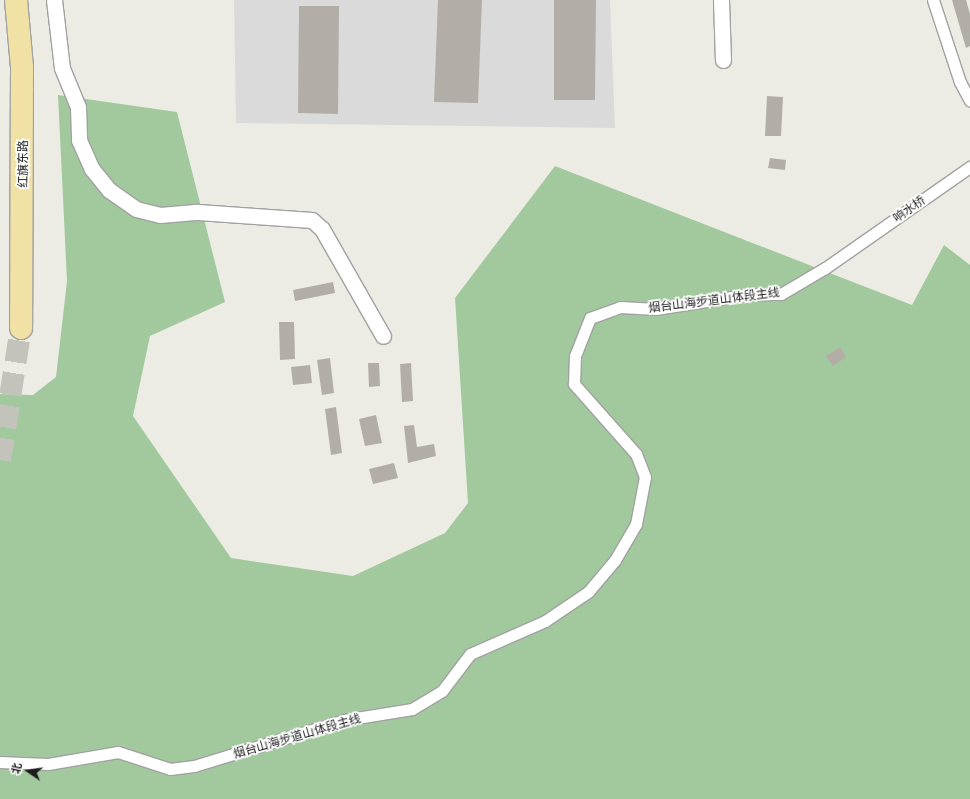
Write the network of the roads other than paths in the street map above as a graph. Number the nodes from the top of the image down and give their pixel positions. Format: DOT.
graph roads {
  1 [pos="16,0"];
  2 [pos="54,0"];
  3 [pos="722,0"];
  4 [pos="934,0"];
  5 [pos="723,60"];
  6 [pos="970,101"];
  7 [pos="970,167"];
  8 [pos="870,236"];
  9 [pos="21,328"];
  10 [pos="383,336"];
  11 [pos="0,762"];
  1 -- 9 [label="main road, 红旗东路"];
  2 -- 10 [label="street"];
  3 -- 5 [label="street"];
  4 -- 6 [label="street"];
  7 -- 8 [label="street, 响水桥"];
  8 -- 11 [label="street, 烟台山海步道山体段主线"];
}
